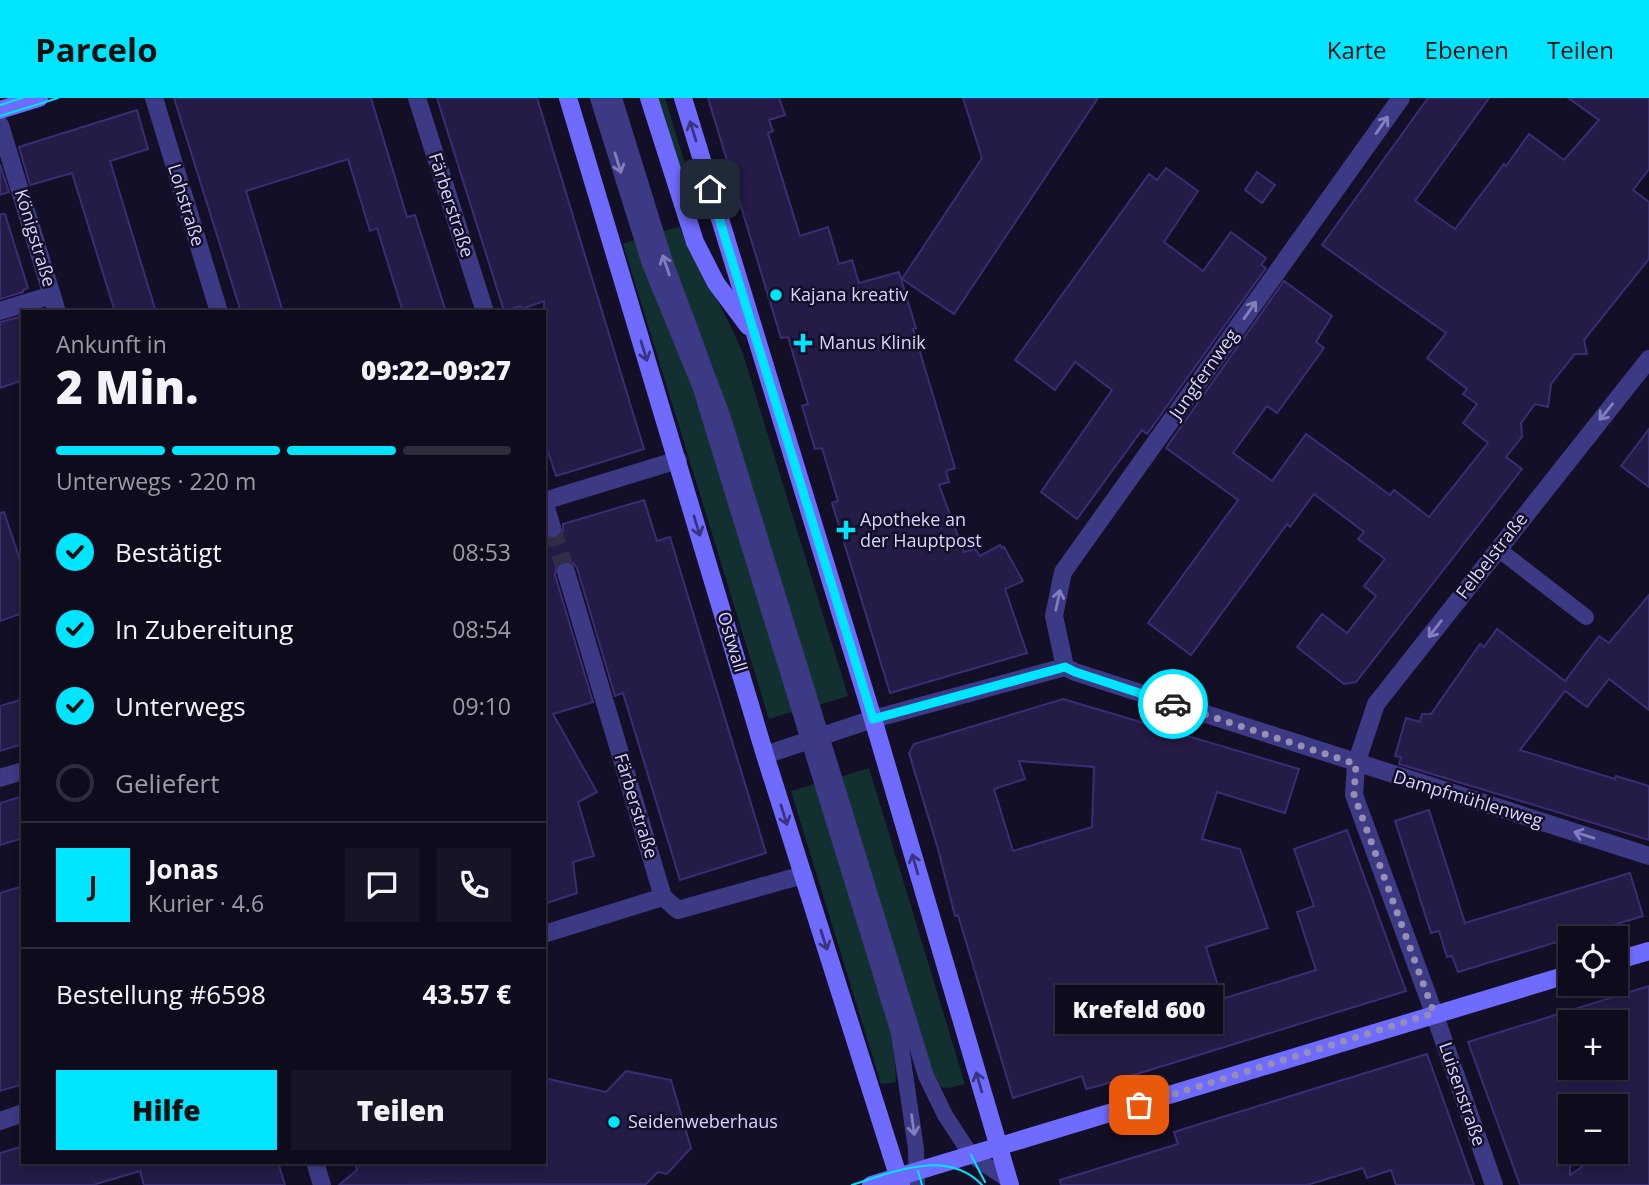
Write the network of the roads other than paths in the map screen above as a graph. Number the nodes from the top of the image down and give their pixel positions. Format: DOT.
graph roads {
  1 [pos="39,98"];
  2 [pos="154,98"];
  3 [pos="417,98"];
  4 [pos="568,98"];
  5 [pos="598,98"];
  6 [pos="614,98"];
  7 [pos="649,98"];
  8 [pos="682,98"];
  9 [pos="1401,98"];
  10 [pos="0,110"];
  11 [pos="0,125"];
  12 [pos="55,303"];
  13 [pos="218,310"];
  14 [pos="484,310"];
  15 [pos="0,311"];
  16 [pos="757,337"];
  17 [pos="1649,359"];
  18 [pos="678,460"];
  19 [pos="546,500"];
  20 [pos="546,508"];
  21 [pos="552,528"];
  22 [pos="1498,549"];
  23 [pos="566,572"];
  24 [pos="1586,617"];
  25 [pos="1065,667"];
  26 [pos="873,719"];
  27 [pos="815,737"];
  28 [pos="765,755"];
  29 [pos="1356,764"];
  30 [pos="21,772"];
  31 [pos="0,778"];
  32 [pos="1649,856"];
  33 [pos="803,875"];
  34 [pos="663,897"];
  35 [pos="546,933"];
  36 [pos="1649,951"];
  37 [pos="1628,957"];
  38 [pos="1558,977"];
  39 [pos="1434,1013"];
  40 [pos="21,1114"];
  41 [pos="0,1121"];
  42 [pos="999,1147"];
  43 [pos="971,1155"];
  44 [pos="316,1164"];
  45 [pos="918,1178"];
  46 [pos="900,1181"];
  47 [pos="1009,1182"];
  48 [pos="323,1185"];
  49 [pos="871,1185"];
  50 [pos="1494,1185"];
  1 -- 10 [label="street"];
  2 -- 13 [label="street, Lohstraße"];
  3 -- 14 [label="street, Färberstraße"];
  4 -- 18 [label="street, Ostwall, one-way"];
  5 -- 27 [label="lane, one-way"];
  27 -- 6 [label="lane, one-way"];
  7 -- 16 [label="street"];
  16 -- 8 [label="street, one-way"];
  25 -- 9 [label="street, Jungfernweg, one-way"];
  11 -- 12 [label="street, Königstraße"];
  12 -- 15 [label="street"];
  16 -- 26 [label="street"];
  17 -- 22 [label="street, Felbelstraße, one-way"];
  18 -- 19 [label="street"];
  18 -- 28 [label="street, Ostwall, one-way"];
  20 -- 21 [label="street"];
  22 -- 24 [label="lane"];
  22 -- 29 [label="street, Felbelstraße, one-way"];
  23 -- 34 [label="street, Färberstraße"];
  25 -- 26 [label="street"];
  25 -- 29 [label="street, Dampfmühlenweg"];
  26 -- 27 [label="street"];
  42 -- 26 [label="street, one-way"];
  27 -- 28 [label="street"];
  27 -- 43 [label="lane"];
  27 -- 45 [label="lane, one-way"];
  28 -- 33 [label="street, Ostwall, one-way"];
  32 -- 29 [label="street, Dampfmühlenweg, one-way"];
  29 -- 39 [label="street, Luisenstraße"];
  30 -- 31 [label="street"];
  33 -- 34 [label="street"];
  33 -- 46 [label="street, Ostwall, one-way"];
  34 -- 35 [label="street"];
  36 -- 37 [label="street"];
  38 -- 39 [label="street"];
  39 -- 42 [label="street"];
  39 -- 50 [label="street, Luisenstraße"];
  40 -- 41 [label="street"];
  42 -- 43 [label="street"];
  42 -- 47 [label="street"];
  43 -- 45 [label="street"];
  43 -- 47 [label="lane"];
  44 -- 48 [label="street"];
  45 -- 46 [label="street"];
  46 -- 49 [label="street"];
}
